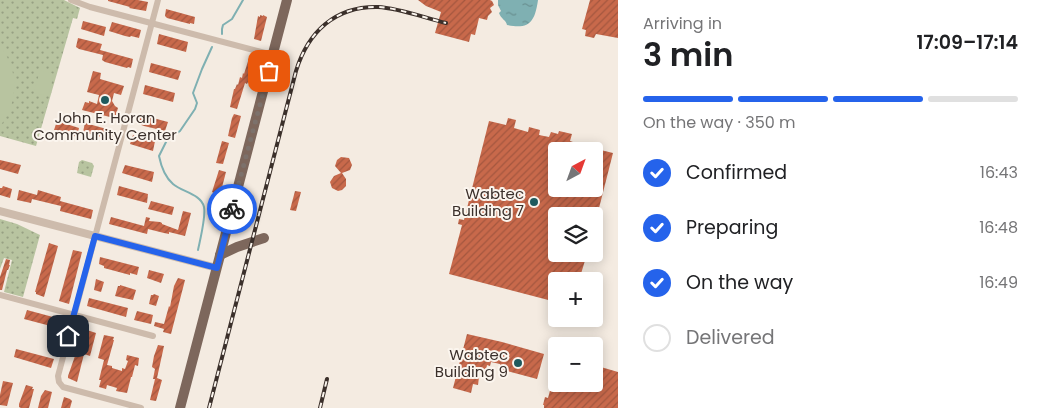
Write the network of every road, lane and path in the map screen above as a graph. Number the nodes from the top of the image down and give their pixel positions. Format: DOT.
graph roads {
  1 [pos="71,0"];
  2 [pos="158,0"];
  3 [pos="287,0"];
  4 [pos="152,24"];
  5 [pos="272,56"];
  6 [pos="0,211"];
  7 [pos="95,236"];
  8 [pos="264,238"];
  9 [pos="220,256"];
  10 [pos="217,268"];
  11 [pos="0,295"];
  12 [pos="74,315"];
  13 [pos="153,336"];
  14 [pos="141,408"];
  15 [pos="180,408"];
  1 -- 4 [label="street"];
  2 -- 4 [label="street"];
  3 -- 5 [label="main road"];
  4 -- 5 [label="street"];
  4 -- 7 [label="street"];
  5 -- 9 [label="main road"];
  6 -- 7 [label="street"];
  7 -- 10 [label="street"];
  7 -- 12 [label="street"];
  8 -- 9 [label="main road"];
  9 -- 10 [label="main road"];
  10 -- 15 [label="main road"];
  11 -- 12 [label="street"];
  12 -- 13 [label="street"];
  12 -- 14 [label="street"];
}
